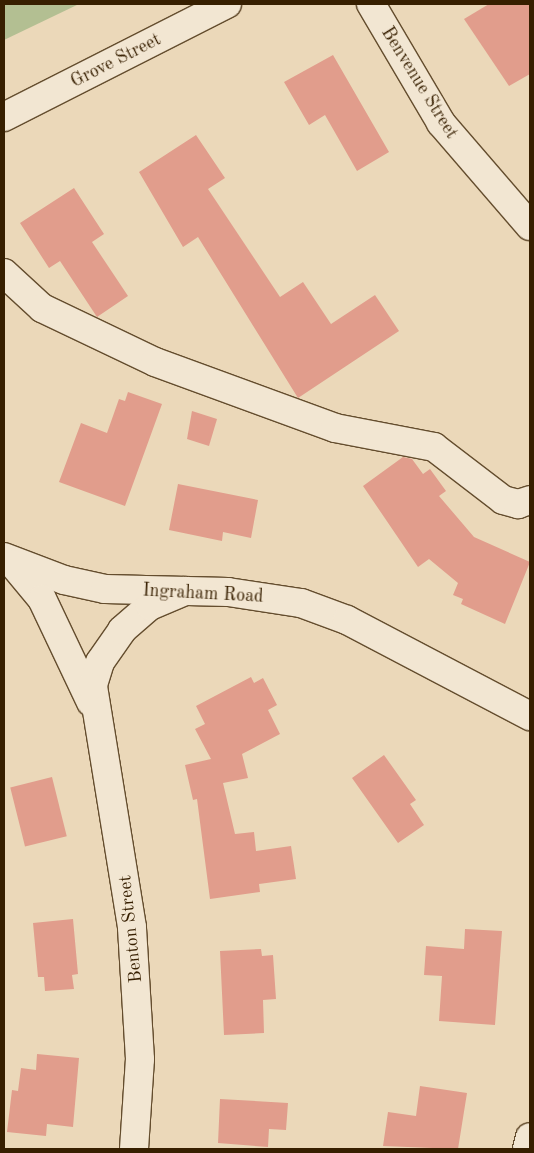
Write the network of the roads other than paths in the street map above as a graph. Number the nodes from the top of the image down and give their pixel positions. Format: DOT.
graph roads {
  1 [pos="227,4"];
  2 [pos="371,4"];
  3 [pos="4,118"];
  4 [pos="530,226"];
  5 [pos="4,273"];
  6 [pos="530,500"];
  7 [pos="4,557"];
  8 [pos="186,591"];
  9 [pos="94,711"];
  10 [pos="530,716"];
  11 [pos="530,1137"];
  12 [pos="134,1149"];
  13 [pos="527,1149"];
  1 -- 3 [label="street, Grove Street"];
  2 -- 4 [label="street, Benvenue Street"];
  5 -- 6 [label="street"];
  7 -- 8 [label="street, Ingraham Road"];
  7 -- 9 [label="street, Benton Street"];
  8 -- 9 [label="street, Benton Street"];
  8 -- 10 [label="street, Ingraham Road"];
  9 -- 12 [label="street, Benton Street"];
  11 -- 13 [label="street"];
}
